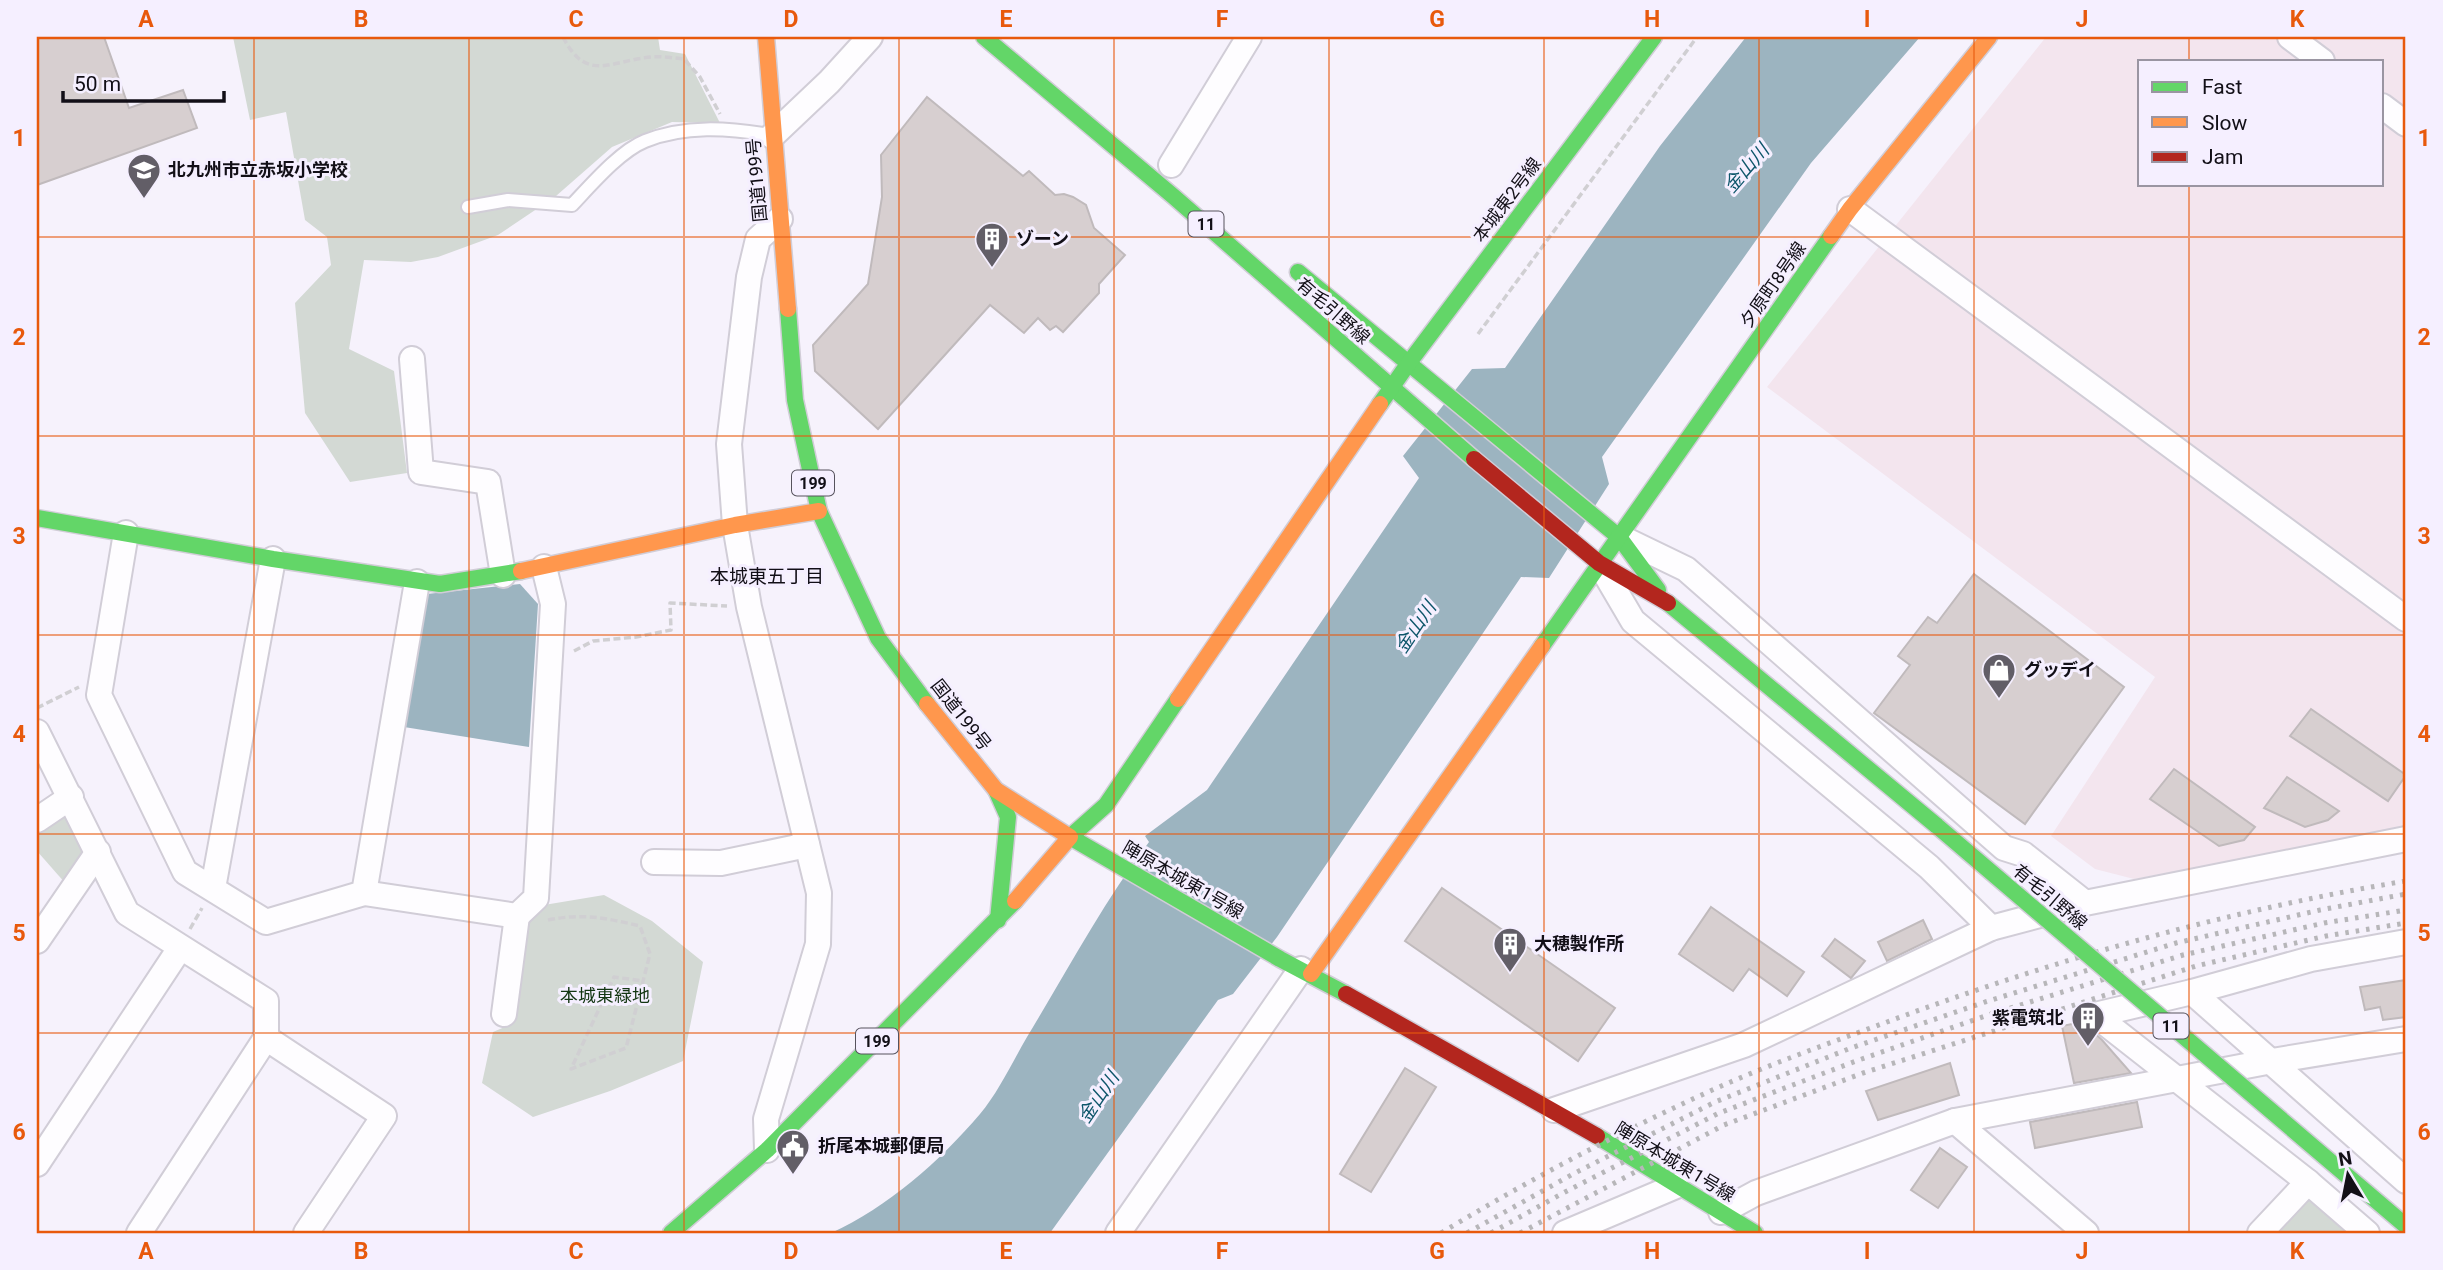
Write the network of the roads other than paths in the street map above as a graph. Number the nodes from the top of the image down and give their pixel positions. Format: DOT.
graph roads {
  1 [pos="766,37"];
  2 [pos="870,37"];
  3 [pos="984,37"];
  4 [pos="1249,37"];
  5 [pos="1654,37"];
  6 [pos="1989,37"];
  7 [pos="2290,37"];
  8 [pos="2321,60"];
  9 [pos="2384,108"];
  10 [pos="2406,124"];
  11 [pos="772,135"];
  12 [pos="1171,165"];
  13 [pos="468,207"];
  14 [pos="1850,209"];
  15 [pos="779,219"];
  16 [pos="1284,260"];
  17 [pos="412,359"];
  18 [pos="1408,364"];
  19 [pos="1391,388"];
  20 [pos="819,511"];
  21 [pos="37,518"];
  22 [pos="735,525"];
  23 [pos="1611,530"];
  24 [pos="126,533"];
  25 [pos="1591,556"];
  26 [pos="273,559"];
  27 [pos="544,567"];
  28 [pos="503,575"];
  29 [pos="417,582"];
  30 [pos="1665,601"];
  31 [pos="2406,619"];
  32 [pos="37,732"];
  33 [pos="996,790"];
  34 [pos="71,797"];
  35 [pos="37,820"];
  36 [pos="1070,837"];
  37 [pos="2406,839"];
  38 [pos="807,845"];
  39 [pos="98,852"];
  40 [pos="654,862"];
  41 [pos="213,888"];
  42 [pos="364,893"];
  43 [pos="2085,902"];
  44 [pos="522,912"];
  45 [pos="998,920"];
  46 [pos="1991,928"];
  47 [pos="37,941"];
  48 [pos="2406,942"];
  49 [pos="180,948"];
  50 [pos="1297,967"];
  51 [pos="2192,992"];
  52 [pos="504,1014"];
  53 [pos="266,1038"];
  54 [pos="2406,1039"];
  55 [pos="2272,1061"];
  56 [pos="2178,1080"];
  57 [pos="1554,1110"];
  58 [pos="1955,1121"];
  59 [pos="767,1150"];
  60 [pos="37,1164"];
  61 [pos="2406,1181"];
  62 [pos="2308,1182"];
  63 [pos="1676,1186"];
  64 [pos="1721,1212"];
  65 [pos="2406,1226"];
  66 [pos="139,1233"];
  67 [pos="306,1233"];
  68 [pos="671,1233"];
  69 [pos="1118,1233"];
  70 [pos="1565,1233"];
  71 [pos="1755,1233"];
  72 [pos="2086,1233"];
  73 [pos="2260,1233"];
  74 [pos="2367,1233"];
  1 -- 11 [label="main road, 国道199号 / 199"];
  2 -- 11 [label="street"];
  3 -- 19 [label="main road, 有毛引野線 / 11"];
  4 -- 12 [label="street"];
  5 -- 18 [label="main road, 本城東2号線"];
  6 -- 14 [label="main road, 夕原町8号線"];
  7 -- 8 [label="street"];
  9 -- 10 [label="street"];
  11 -- 13 [label="lane"];
  11 -- 15 [label="main road, 国道199号 / 199"];
  14 -- 23 [label="main road, 夕原町8号線"];
  14 -- 31 [label="street"];
  15 -- 20 [label="main road, 国道199号 / 199"];
  15 -- 22 [label="street"];
  16 -- 18 [label="main road, 有毛引野線 / 11"];
  17 -- 28 [label="street"];
  18 -- 19 [label="main road, 本城東2号線"];
  18 -- 23 [label="main road, 有毛引野線 / 11"];
  19 -- 25 [label="main road, 有毛引野線 / 11"];
  19 -- 36 [label="main road"];
  20 -- 22 [label="main road"];
  20 -- 33 [label="main road, 国道199号 / 199"];
  21 -- 24 [label="main road"];
  22 -- 27 [label="main road"];
  22 -- 38 [label="street"];
  23 -- 25 [label="main road, 夕原町8号線"];
  23 -- 30 [label="main road, 有毛引野線 / 11"];
  23 -- 43 [label="street"];
  24 -- 26 [label="main road"];
  24 -- 41 [label="street"];
  25 -- 30 [label="main road, 有毛引野線 / 11"];
  25 -- 46 [label="street"];
  25 -- 50 [label="main road, 夕原町8号線"];
  26 -- 29 [label="main road"];
  26 -- 41 [label="street"];
  27 -- 28 [label="main road"];
  27 -- 44 [label="street"];
  28 -- 29 [label="main road"];
  29 -- 42 [label="street"];
  30 -- 65 [label="main road, 有毛引野線 / 11, bridge"];
  32 -- 34 [label="street"];
  33 -- 36 [label="main road, 国道199号 / 199"];
  33 -- 45 [label="main road, 199"];
  34 -- 35 [label="street"];
  34 -- 39 [label="street"];
  36 -- 45 [label="main road, 199"];
  36 -- 50 [label="main road, 陣原本城東1号線"];
  37 -- 43 [label="street"];
  38 -- 40 [label="street"];
  38 -- 59 [label="street"];
  39 -- 47 [label="street"];
  39 -- 49 [label="street"];
  41 -- 42 [label="street"];
  42 -- 44 [label="street"];
  43 -- 46 [label="street"];
  44 -- 52 [label="street"];
  45 -- 59 [label="main road, 199"];
  46 -- 57 [label="street"];
  48 -- 51 [label="street"];
  49 -- 53 [label="street"];
  49 -- 60 [label="street"];
  50 -- 57 [label="main road, 陣原本城東1号線"];
  50 -- 69 [label="street"];
  51 -- 55 [label="street"];
  51 -- 56 [label="street"];
  53 -- 66 [label="street"];
  53 -- 67 [label="street"];
  54 -- 55 [label="street"];
  55 -- 56 [label="street"];
  55 -- 61 [label="street"];
  56 -- 58 [label="street"];
  56 -- 62 [label="street"];
  57 -- 63 [label="main road, 陣原本城東1号線"];
  58 -- 64 [label="street"];
  58 -- 72 [label="street"];
  59 -- 68 [label="main road, 199"];
  62 -- 73 [label="street"];
  62 -- 74 [label="street"];
  63 -- 64 [label="main road, 陣原本城東1号線"];
  63 -- 70 [label="street"];
  64 -- 71 [label="main road, 陣原本城東1号線"];
}
